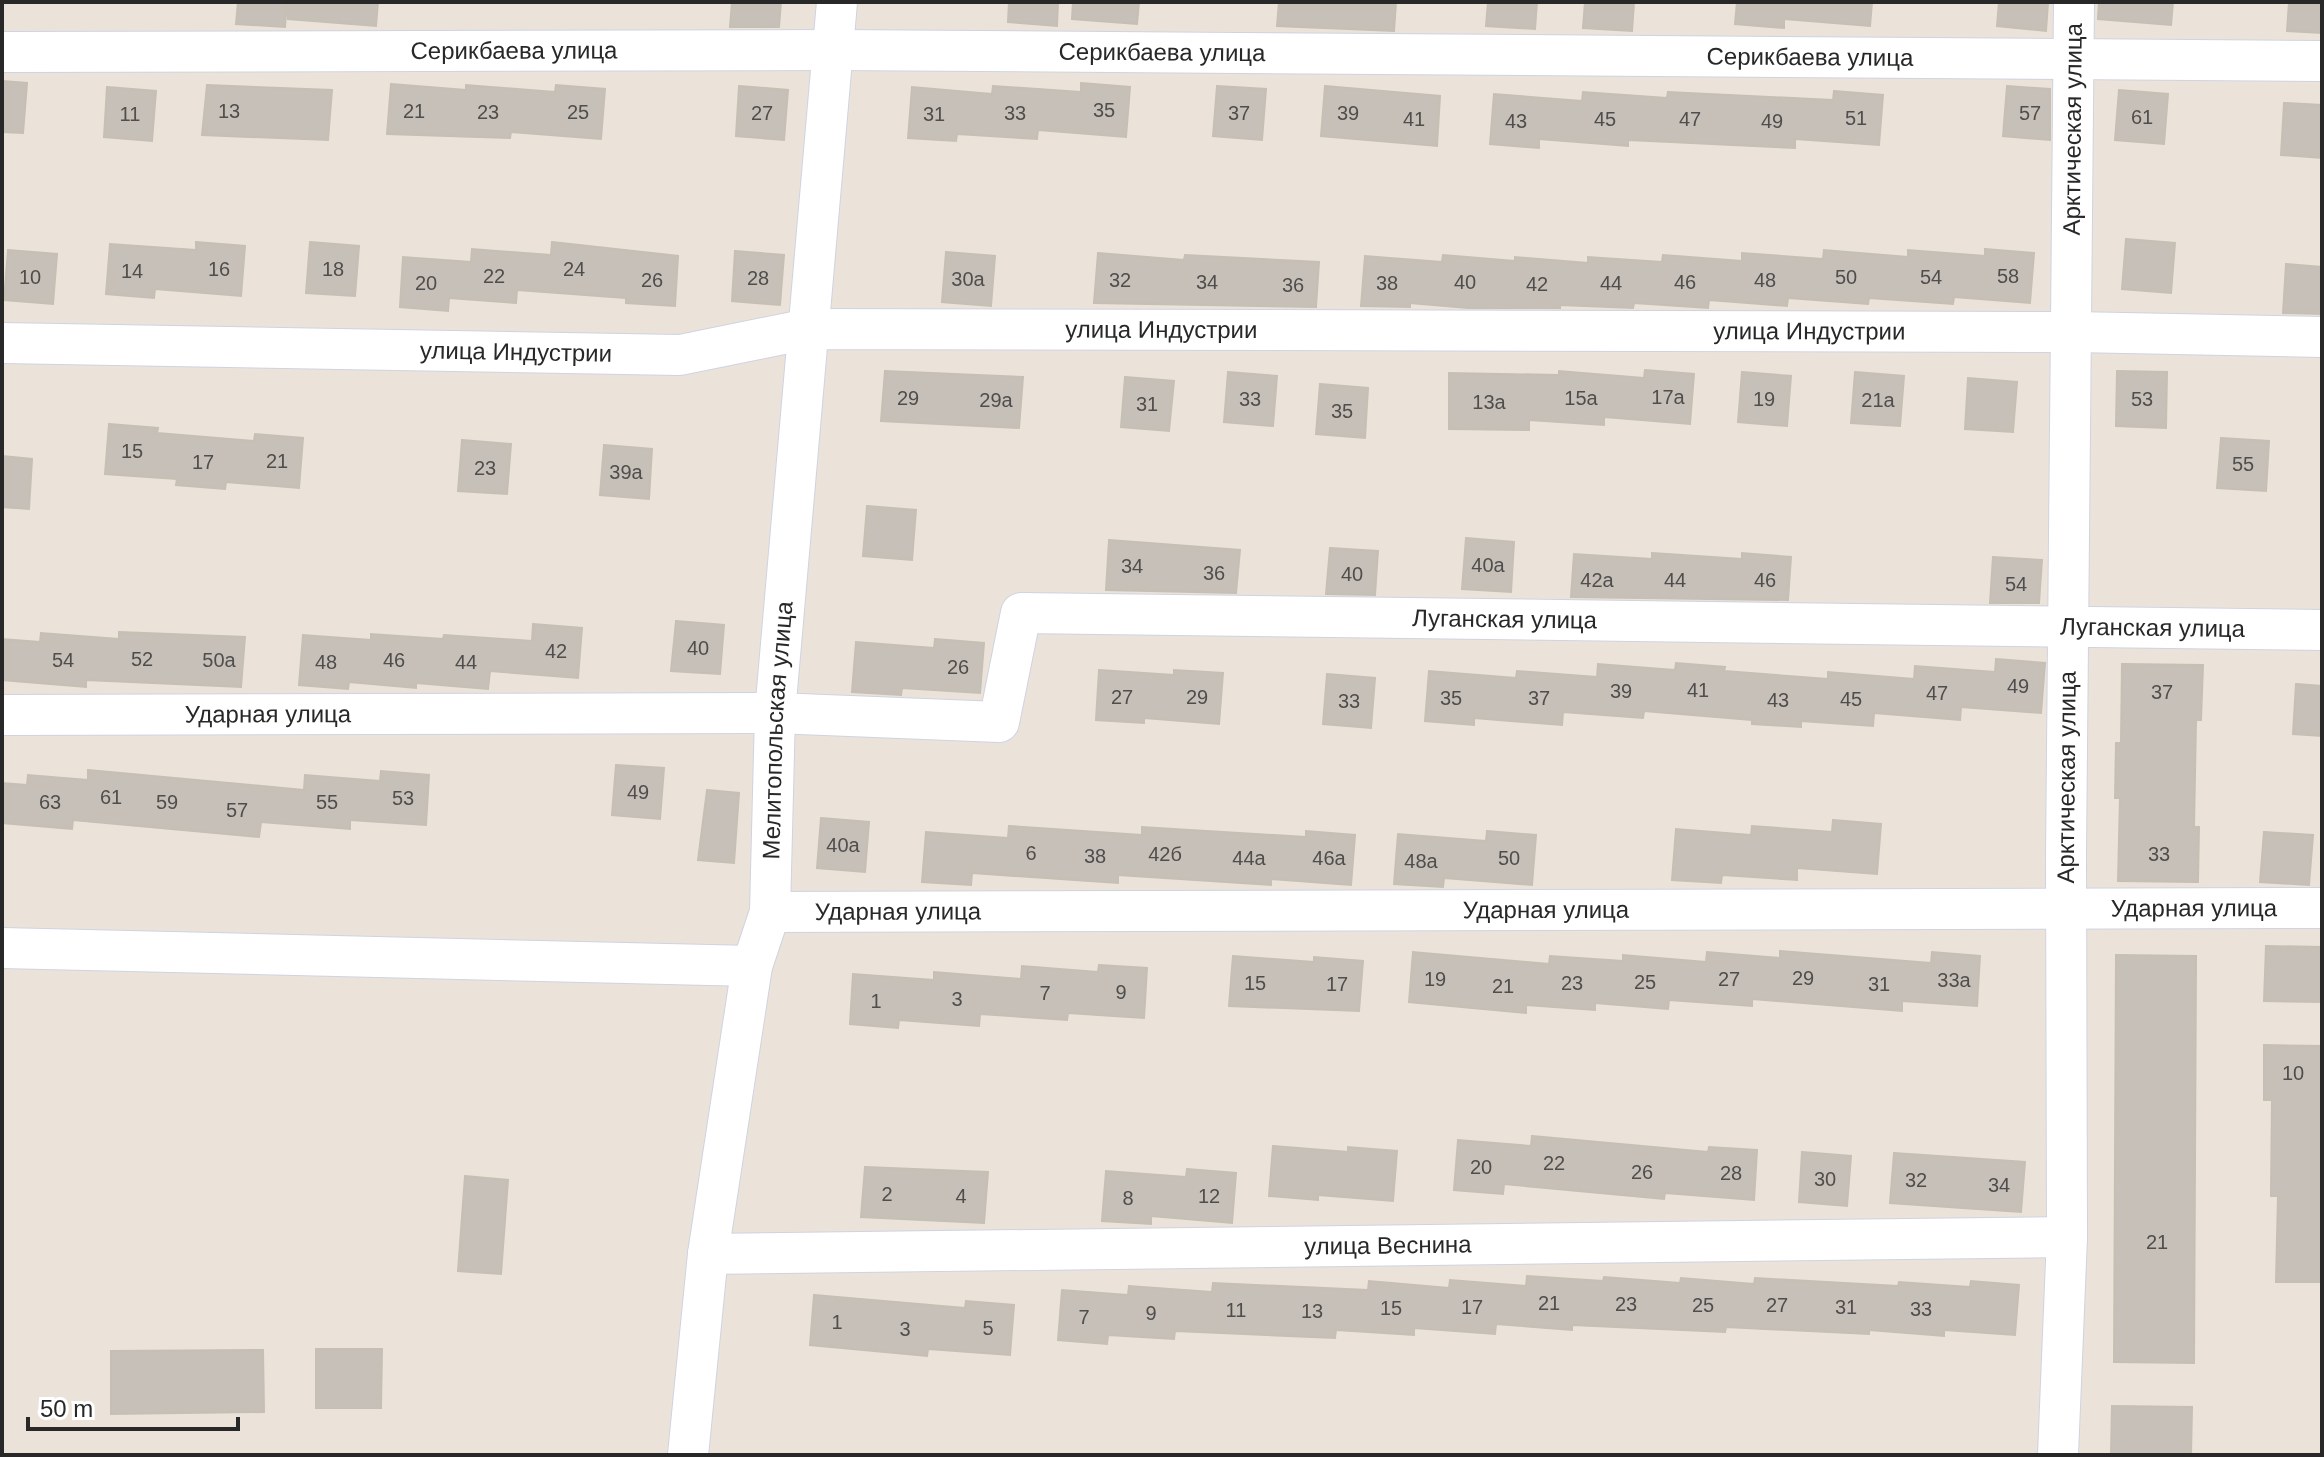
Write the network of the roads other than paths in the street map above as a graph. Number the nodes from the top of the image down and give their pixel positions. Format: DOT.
graph roads {
  1 [pos="837,2"];
  2 [pos="2074,2"];
  3 [pos="833,50"];
  4 [pos="2,52"];
  5 [pos="2072,60"];
  6 [pos="2322,61"];
  7 [pos="808,329"];
  8 [pos="2074,332"];
  9 [pos="2322,337"];
  10 [pos="2,343"];
  11 [pos="2069,629"];
  12 [pos="2322,630"];
  13 [pos="775,713"];
  14 [pos="2,715"];
  15 [pos="2322,908"];
  16 [pos="2066,911"];
  17 [pos="770,912"];
  18 [pos="2,948"];
  19 [pos="752,966"];
  20 [pos="2067,1237"];
  21 [pos="708,1254"];
  22 [pos="688,1455"];
  23 [pos="2058,1455"];
  1 -- 3 [label="street, Мелитопольская улица"];
  2 -- 5 [label="street, Арктическая улица"];
  3 -- 4 [label="street, Серикбаева улица"];
  3 -- 5 [label="street, Серикбаева улица"];
  3 -- 7 [label="street, Мелитопольская улица"];
  5 -- 6 [label="street, Серикбаева улица"];
  5 -- 8 [label="street, Арктическая улица"];
  7 -- 8 [label="street, улица Индустрии"];
  7 -- 10 [label="street, улица Индустрии"];
  7 -- 13 [label="street, Мелитопольская улица"];
  8 -- 9 [label="street, улица Индустрии"];
  8 -- 11 [label="street, Арктическая улица"];
  11 -- 12 [label="street, Луганская улица"];
  11 -- 13 [label="street, Луганская улица"];
  11 -- 16 [label="street, Арктическая улица"];
  13 -- 14 [label="street, Ударная улица"];
  13 -- 17 [label="street, Мелитопольская улица"];
  15 -- 16 [label="street, Ударная улица"];
  16 -- 17 [label="street, Ударная улица"];
  16 -- 20 [label="street, Арктическая улица"];
  17 -- 19 [label="street, Мелитопольская улица"];
  18 -- 19 [label="street"];
  19 -- 21 [label="street, Мелитопольская улица"];
  20 -- 21 [label="street, улица Веснина"];
  20 -- 23 [label="street, Арктическая улица"];
  21 -- 22 [label="street, Мелитопольская улица"];
}
